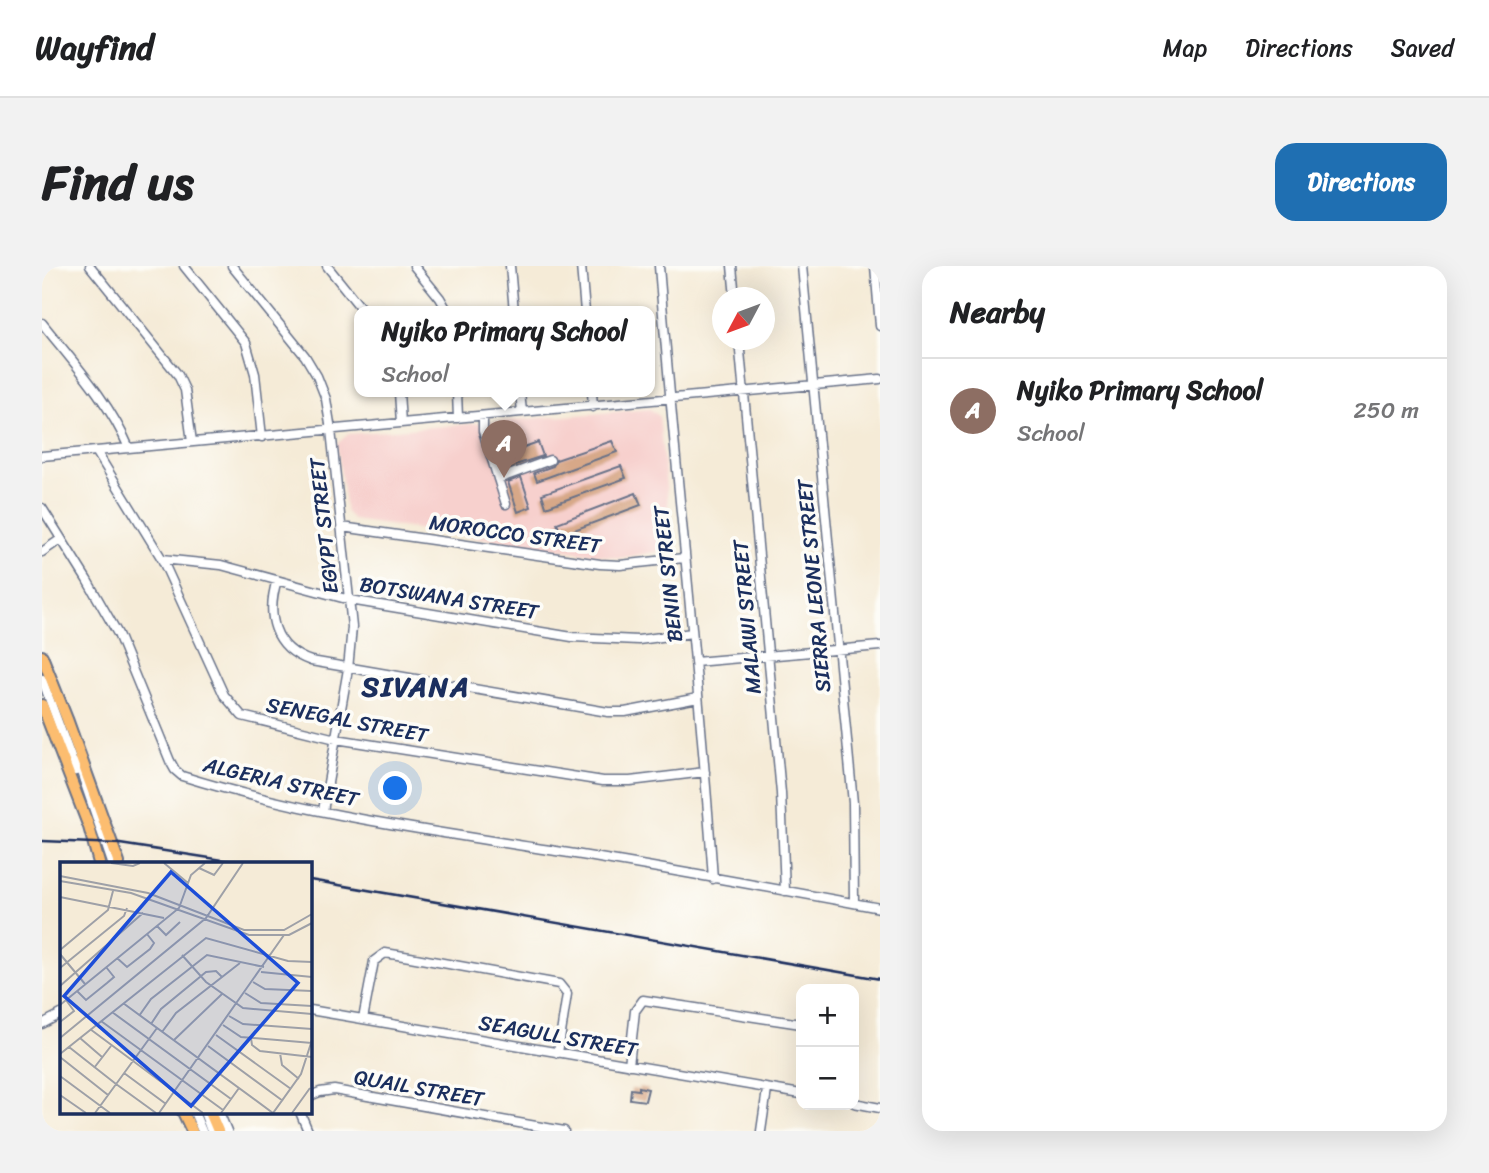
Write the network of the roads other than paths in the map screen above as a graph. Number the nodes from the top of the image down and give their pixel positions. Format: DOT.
graph roads {
  1 [pos="90,266"];
  2 [pos="184,266"];
  3 [pos="232,266"];
  4 [pos="327,266"];
  5 [pos="414,266"];
  6 [pos="510,266"];
  7 [pos="581,266"];
  8 [pos="659,266"];
  9 [pos="732,266"];
  10 [pos="802,266"];
  11 [pos="875,266"];
  12 [pos="734,287"];
  13 [pos="359,306"];
  14 [pos="444,306"];
  15 [pos="513,306"];
  16 [pos="584,306"];
  17 [pos="42,323"];
  18 [pos="880,326"];
  19 [pos="740,350"];
  20 [pos="880,379"];
  21 [pos="813,385"];
  22 [pos="744,390"];
  23 [pos="399,397"];
  24 [pos="457,397"];
  25 [pos="520,397"];
  26 [pos="592,397"];
  27 [pos="669,398"];
  28 [pos="593,407"];
  29 [pos="522,412"];
  30 [pos="483,417"];
  31 [pos="458,418"];
  32 [pos="401,424"];
  33 [pos="331,430"];
  34 [pos="262,437"];
  35 [pos="192,442"];
  36 [pos="128,448"];
  37 [pos="96,451"];
  38 [pos="42,456"];
  39 [pos="550,460"];
  40 [pos="498,479"];
  41 [pos="506,504"];
  42 [pos="42,508"];
  43 [pos="342,527"];
  44 [pos="61,539"];
  45 [pos="42,552"];
  46 [pos="684,558"];
  47 [pos="162,559"];
  48 [pos="277,580"];
  49 [pos="350,600"];
  50 [pos="692,633"];
  51 [pos="880,646"];
  52 [pos="837,649"];
  53 [pos="42,656"];
  54 [pos="768,656"];
  55 [pos="695,662"];
  56 [pos="42,669"];
  57 [pos="348,669"];
  58 [pos="42,679"];
  59 [pos="698,698"];
  60 [pos="42,705"];
  61 [pos="336,739"];
  62 [pos="705,772"];
  63 [pos="323,811"];
  64 [pos="99,862"];
  65 [pos="109,862"];
  66 [pos="109,862"];
  67 [pos="119,862"];
  68 [pos="713,878"];
  69 [pos="785,891"];
  70 [pos="854,904"];
  71 [pos="880,908"];
  72 [pos="312,1010"];
  73 [pos="60,1015"];
  74 [pos="363,1019"];
  75 [pos="796,1023"];
  76 [pos="42,1024"];
  77 [pos="558,1053"];
  78 [pos="629,1065"];
  79 [pos="767,1090"];
  80 [pos="796,1093"];
  81 [pos="312,1095"];
  82 [pos="859,1104"];
  83 [pos="880,1108"];
  84 [pos="184,1114"];
  85 [pos="195,1114"];
  86 [pos="205,1114"];
  87 [pos="211,1114"];
  88 [pos="220,1114"];
  89 [pos="301,1114"];
  90 [pos="192,1131"];
  91 [pos="202,1131"];
  92 [pos="211,1131"];
  93 [pos="218,1131"];
  94 [pos="227,1131"];
  95 [pos="308,1131"];
  96 [pos="564,1131"];
  97 [pos="761,1131"];
  1 -- 35 [label="street"];
  2 -- 34 [label="street"];
  3 -- 33 [label="street, EGYPT STREET"];
  4 -- 13 [label="street"];
  5 -- 14 [label="street"];
  6 -- 15 [label="street"];
  7 -- 16 [label="street"];
  8 -- 27 [label="street, BENIN STREET"];
  9 -- 12 [label="street"];
  10 -- 21 [label="street, SIERRA LEONE STREET"];
  11 -- 18 [label="street"];
  17 -- 36 [label="street"];
  19 -- 22 [label="street, MALAWI STREET"];
  20 -- 21 [label="street"];
  21 -- 22 [label="street"];
  21 -- 52 [label="street, SIERRA LEONE STREET"];
  22 -- 27 [label="street"];
  22 -- 54 [label="street, MALAWI STREET"];
  23 -- 32 [label="street"];
  24 -- 31 [label="street"];
  25 -- 29 [label="street"];
  26 -- 28 [label="street"];
  27 -- 28 [label="street"];
  27 -- 46 [label="street, BENIN STREET"];
  28 -- 29 [label="street"];
  29 -- 30 [label="street"];
  30 -- 31 [label="street"];
  30 -- 40 [label="street"];
  31 -- 32 [label="street"];
  32 -- 33 [label="street"];
  33 -- 34 [label="street"];
  33 -- 43 [label="street, EGYPT STREET"];
  34 -- 35 [label="street"];
  35 -- 36 [label="street"];
  36 -- 37 [label="street"];
  37 -- 38 [label="street"];
  37 -- 47 [label="street, SENEGAL STREET"];
  39 -- 40 [label="street"];
  40 -- 41 [label="street"];
  42 -- 44 [label="street, ALGERIA STREET"];
  43 -- 46 [label="street, MOROCCO STREET"];
  43 -- 49 [label="street, EGYPT STREET"];
  44 -- 45 [label="street"];
  44 -- 63 [label="street, ALGERIA STREET"];
  46 -- 50 [label="street, BENIN STREET"];
  47 -- 48 [label="street, BOTSWANA STREET"];
  47 -- 61 [label="street, SENEGAL STREET"];
  48 -- 49 [label="street, BOTSWANA STREET"];
  48 -- 57 [label="street"];
  49 -- 50 [label="street, BOTSWANA STREET"];
  49 -- 57 [label="street, EGYPT STREET"];
  50 -- 55 [label="street, BENIN STREET"];
  51 -- 52 [label="street"];
  52 -- 54 [label="street"];
  52 -- 70 [label="street, SIERRA LEONE STREET"];
  53 -- 67 [label="main road"];
  54 -- 55 [label="street"];
  54 -- 69 [label="street, MALAWI STREET"];
  55 -- 59 [label="street, BENIN STREET"];
  56 -- 65 [label="street"];
  57 -- 59 [label="street"];
  57 -- 61 [label="street, EGYPT STREET"];
  58 -- 66 [label="street"];
  59 -- 62 [label="street, BENIN STREET"];
  60 -- 64 [label="main road"];
  61 -- 62 [label="street, SENEGAL STREET"];
  61 -- 63 [label="street, EGYPT STREET"];
  62 -- 68 [label="street, BENIN STREET"];
  63 -- 68 [label="street, ALGERIA STREET"];
  68 -- 69 [label="street, ALGERIA STREET"];
  69 -- 70 [label="street, ALGERIA STREET"];
  70 -- 71 [label="street, ALGERIA STREET"];
  72 -- 74 [label="street, SEAGULL STREET"];
  73 -- 76 [label="street"];
  74 -- 77 [label="street, SEAGULL STREET"];
  74 -- 77 [label="street"];
  75 -- 78 [label="street"];
  77 -- 78 [label="street, SEAGULL STREET"];
  78 -- 79 [label="street, SEAGULL STREET"];
  79 -- 80 [label="street, SEAGULL STREET"];
  79 -- 97 [label="street"];
  81 -- 96 [label="street, QUAIL STREET"];
  82 -- 83 [label="street"];
  84 -- 90 [label="main road"];
  85 -- 91 [label="street"];
  86 -- 92 [label="street"];
  87 -- 93 [label="main road"];
  88 -- 94 [label="street"];
  89 -- 95 [label="street"];
}
